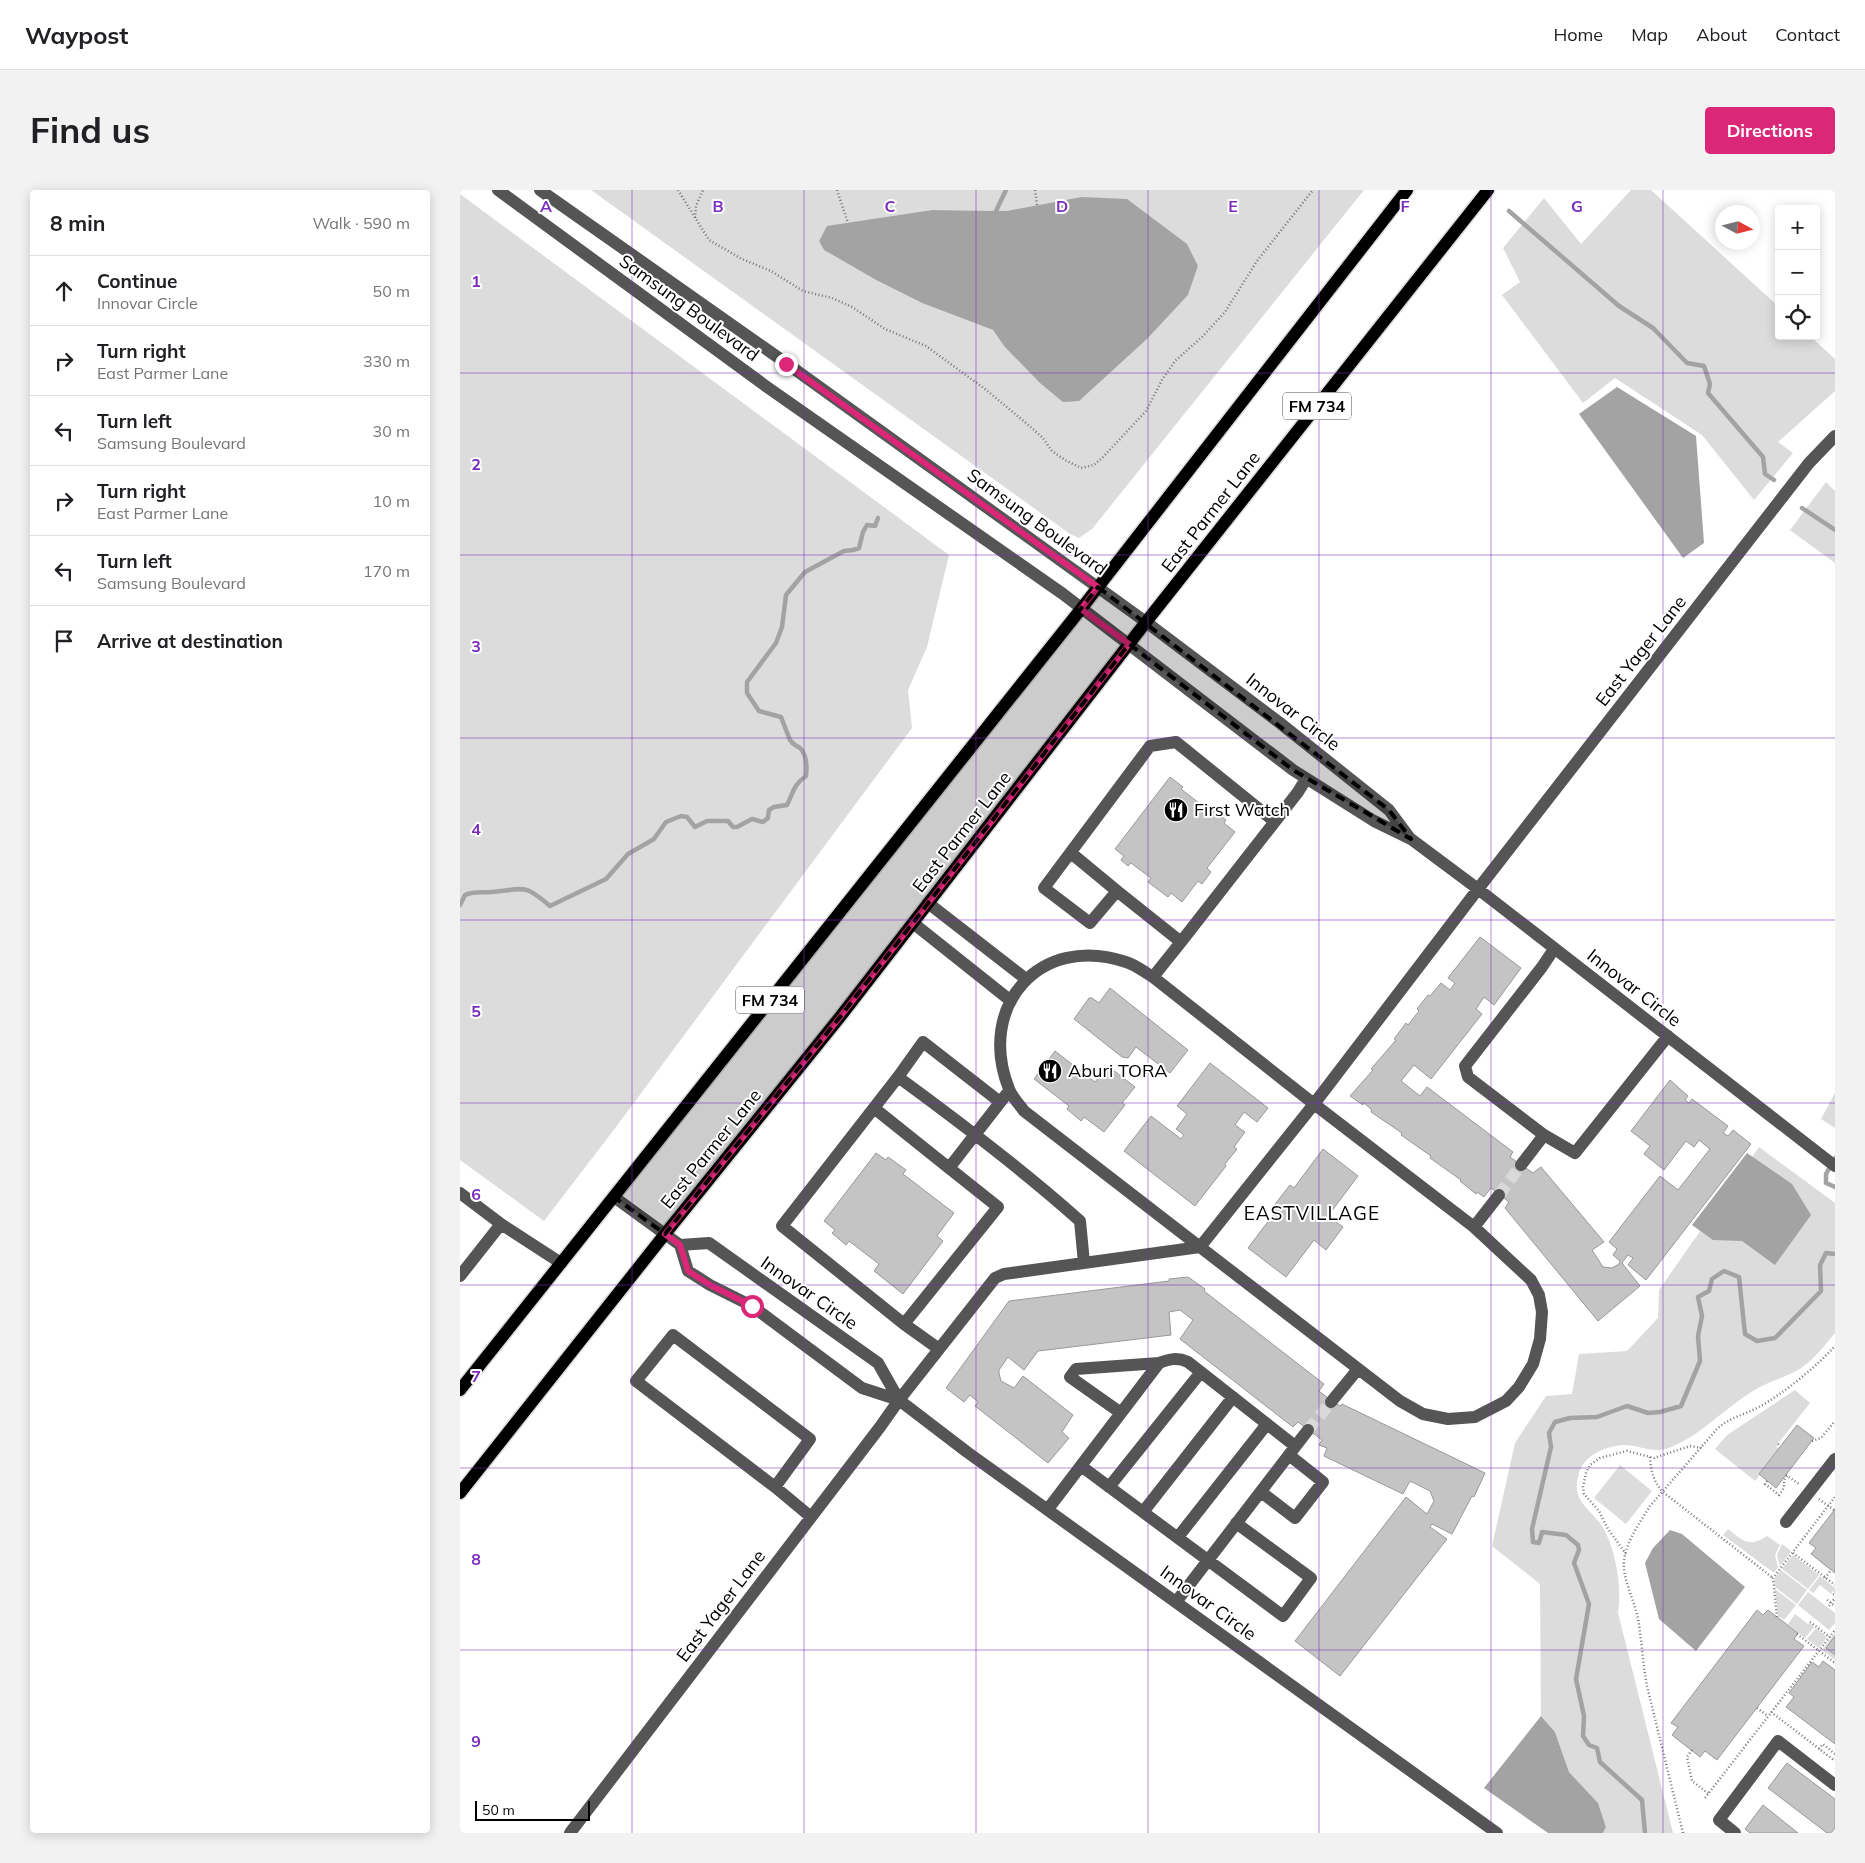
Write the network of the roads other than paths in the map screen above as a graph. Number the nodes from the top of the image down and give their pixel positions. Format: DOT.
graph roads {
  1 [pos="540,190"];
  2 [pos="1407,190"];
  3 [pos="1488,190"];
  4 [pos="501,191"];
  5 [pos="1835,436"];
  6 [pos="1098,587"];
  7 [pos="1081,609"];
  8 [pos="1146,622"];
  9 [pos="1129,644"];
  10 [pos="1306,779"];
  11 [pos="1274,821"];
  12 [pos="1411,840"];
  13 [pos="1072,853"];
  14 [pos="1478,890"];
  15 [pos="1116,891"];
  16 [pos="928,903"];
  17 [pos="913,923"];
  18 [pos="1181,942"];
  19 [pos="1554,948"];
  20 [pos="1153,977"];
  21 [pos="1026,979"];
  22 [pos="1011,1001"];
  23 [pos="1668,1036"];
  24 [pos="898,1077"];
  25 [pos="1009,1090"];
  26 [pos="1000,1102"];
  27 [pos="1314,1104"];
  28 [pos="874,1108"];
  29 [pos="976,1133"];
  30 [pos="1544,1135"];
  31 [pos="1521,1165"];
  32 [pos="1835,1166"];
  33 [pos="949,1168"];
  34 [pos="460,1193"];
  35 [pos="1499,1195"];
  36 [pos="614,1197"];
  37 [pos="501,1224"];
  38 [pos="1474,1227"];
  39 [pos="665,1234"];
  40 [pos="680,1245"];
  41 [pos="1200,1247"];
  42 [pos="561,1263"];
  43 [pos="1084,1263"];
  44 [pos="460,1276"];
  45 [pos="904,1324"];
  46 [pos="939,1349"];
  47 [pos="1159,1363"];
  48 [pos="1358,1369"];
  49 [pos="1201,1372"];
  50 [pos="460,1390"];
  51 [pos="1233,1397"];
  52 [pos="899,1400"];
  53 [pos="1332,1402"];
  54 [pos="1121,1413"];
  55 [pos="1267,1424"];
  56 [pos="1308,1430"];
  57 [pos="1292,1450"];
  58 [pos="1835,1459"];
  59 [pos="1081,1466"];
  60 [pos="775,1487"];
  61 [pos="1109,1487"];
  62 [pos="1260,1492"];
  63 [pos="460,1493"];
  64 [pos="1048,1510"];
  65 [pos="1143,1512"];
  66 [pos="811,1517"];
  67 [pos="1786,1522"];
  68 [pos="1236,1523"];
  69 [pos="1178,1538"];
  70 [pos="1208,1560"];
  71 [pos="1176,1602"];
  72 [pos="1835,1785"];
  73 [pos="570,1833"];
  74 [pos="1497,1833"];
  75 [pos="1735,1833"];
  1 -- 6 [label="street, Samsung Boulevard"];
  2 -- 6 [label="main road, FM 734"];
  3 -- 8 [label="main road, East Parmer Lane / FM 734"];
  4 -- 7 [label="street, Samsung Boulevard"];
  5 -- 14 [label="street, East Yager Lane"];
  6 -- 7 [label="main road, FM 734"];
  6 -- 8 [label="street, Samsung Boulevard"];
  7 -- 9 [label="street, Samsung Boulevard"];
  7 -- 36 [label="main road, FM 734"];
  8 -- 9 [label="main road, East Parmer Lane / FM 734"];
  8 -- 12 [label="street, Innovar Circle"];
  9 -- 10 [label="street, Innovar Circle"];
  9 -- 16 [label="main road, East Parmer Lane / FM 734"];
  10 -- 11 [label="street"];
  10 -- 12 [label="street, Innovar Circle"];
  11 -- 13 [label="street"];
  11 -- 18 [label="street"];
  12 -- 14 [label="street, Innovar Circle"];
  13 -- 15 [label="street"];
  13 -- 15 [label="street"];
  14 -- 19 [label="street, Innovar Circle"];
  14 -- 27 [label="street, East Yager Lane"];
  15 -- 18 [label="street"];
  16 -- 17 [label="main road, East Parmer Lane / FM 734"];
  16 -- 21 [label="street"];
  17 -- 22 [label="street"];
  17 -- 39 [label="main road, East Parmer Lane / FM 734"];
  18 -- 20 [label="street"];
  19 -- 23 [label="street, Innovar Circle"];
  19 -- 30 [label="street"];
  20 -- 21 [label="street"];
  20 -- 27 [label="street"];
  21 -- 22 [label="street"];
  22 -- 25 [label="street"];
  23 -- 30 [label="street"];
  23 -- 32 [label="street, Innovar Circle"];
  24 -- 26 [label="street"];
  24 -- 28 [label="street"];
  24 -- 29 [label="street"];
  25 -- 26 [label="street"];
  25 -- 41 [label="street"];
  26 -- 29 [label="street"];
  27 -- 38 [label="street"];
  27 -- 41 [label="street, East Yager Lane"];
  28 -- 33 [label="street"];
  28 -- 45 [label="street"];
  29 -- 33 [label="street"];
  29 -- 43 [label="street"];
  30 -- 31 [label="street"];
  33 -- 45 [label="street"];
  34 -- 37 [label="street"];
  35 -- 38 [label="street"];
  36 -- 39 [label="street"];
  36 -- 42 [label="main road, FM 734"];
  37 -- 42 [label="street"];
  37 -- 44 [label="street"];
  38 -- 48 [label="street"];
  39 -- 40 [label="street"];
  39 -- 63 [label="main road, East Parmer Lane / FM 734"];
  40 -- 52 [label="street, Innovar Circle"];
  40 -- 52 [label="street, Innovar Circle"];
  41 -- 43 [label="street, East Yager Lane"];
  41 -- 48 [label="street"];
  42 -- 50 [label="main road, FM 734"];
  43 -- 46 [label="street, East Yager Lane"];
  45 -- 46 [label="street"];
  46 -- 52 [label="street, East Yager Lane"];
  47 -- 49 [label="street"];
  47 -- 54 [label="street"];
  47 -- 54 [label="street"];
  48 -- 53 [label="street"];
  49 -- 51 [label="street"];
  49 -- 61 [label="street"];
  51 -- 55 [label="street"];
  51 -- 65 [label="street"];
  52 -- 64 [label="street, Innovar Circle"];
  52 -- 66 [label="street, East Yager Lane"];
  54 -- 59 [label="street"];
  55 -- 57 [label="street"];
  55 -- 69 [label="street"];
  56 -- 57 [label="street"];
  57 -- 62 [label="street"];
  57 -- 62 [label="street"];
  58 -- 67 [label="street"];
  59 -- 61 [label="street"];
  59 -- 64 [label="street"];
  60 -- 60 [label="street"];
  60 -- 66 [label="street"];
  61 -- 65 [label="street"];
  62 -- 68 [label="street"];
  64 -- 71 [label="street, Innovar Circle"];
  65 -- 69 [label="street"];
  66 -- 73 [label="street, East Yager Lane"];
  68 -- 70 [label="street"];
  68 -- 70 [label="street"];
  69 -- 70 [label="street"];
  70 -- 71 [label="street"];
  71 -- 74 [label="street, Innovar Circle"];
  72 -- 75 [label="street"];
}
